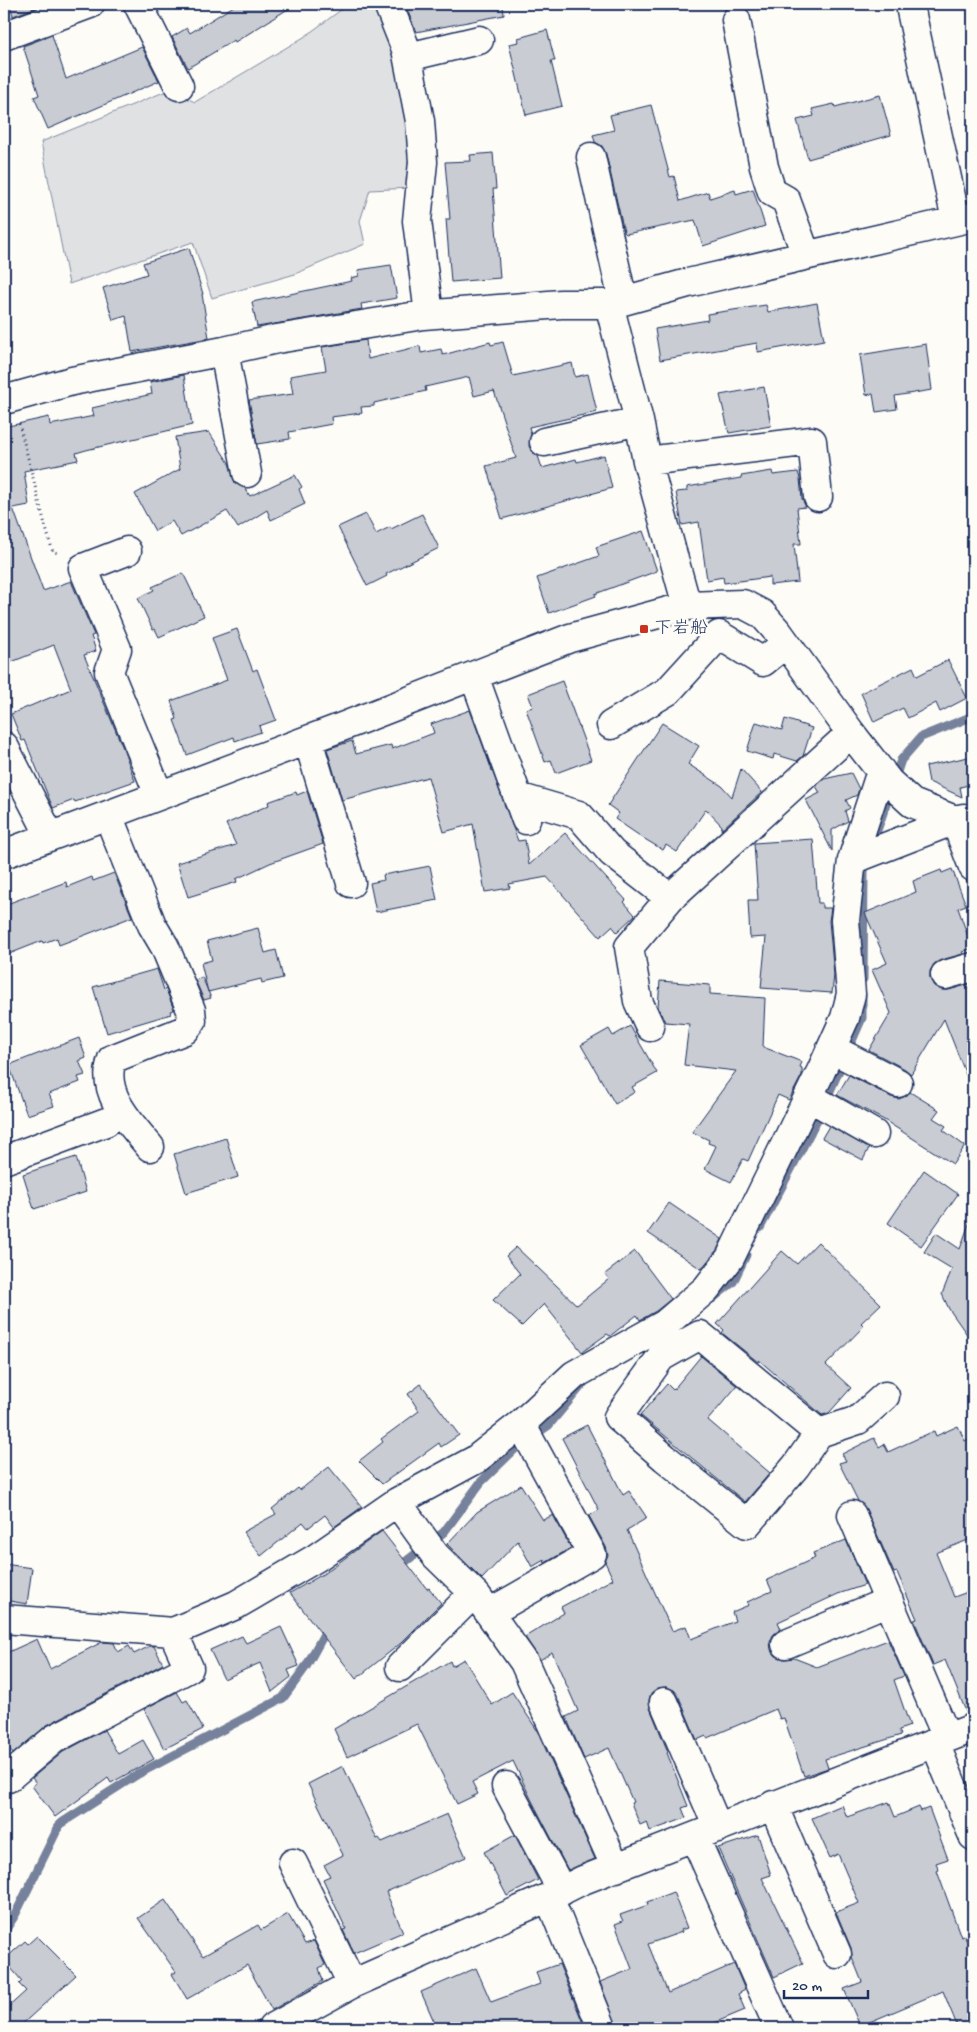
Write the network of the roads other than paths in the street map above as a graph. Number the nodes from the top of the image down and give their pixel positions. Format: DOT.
graph roads {
  1 [pos="90,4"];
  2 [pos="138,4"];
  3 [pos="388,4"];
  4 [pos="911,11"];
  5 [pos="736,20"];
  6 [pos="4,36"];
  7 [pos="479,40"];
  8 [pos="408,57"];
  9 [pos="179,86"];
  10 [pos="591,157"];
  11 [pos="964,218"];
  12 [pos="806,255"];
  13 [pos="616,302"];
  14 [pos="429,314"];
  15 [pos="224,351"];
  16 [pos="8,398"];
  17 [pos="639,421"];
  18 [pos="544,442"];
  19 [pos="647,461"];
  20 [pos="247,473"];
  21 [pos="818,497"];
  22 [pos="127,551"];
  23 [pos="687,606"];
  24 [pos="786,643"];
  25 [pos="474,676"];
  26 [pos="610,725"];
  27 [pos="851,733"];
  28 [pos="308,740"];
  29 [pos="4,746"];
  30 [pos="893,784"];
  31 [pos="159,795"];
  32 [pos="108,815"];
  33 [pos="964,818"];
  34 [pos="50,836"];
  35 [pos="4,854"];
  36 [pos="853,859"];
  37 [pos="973,867"];
  38 [pos="351,883"];
  39 [pos="670,898"];
  40 [pos="973,967"];
  41 [pos="945,975"];
  42 [pos="650,1027"];
  43 [pos="833,1049"];
  44 [pos="898,1083"];
  45 [pos="810,1097"];
  46 [pos="106,1122"];
  47 [pos="874,1134"];
  48 [pos="150,1147"];
  49 [pos="4,1160"];
  50 [pos="640,1338"];
  51 [pos="661,1357"];
  52 [pos="885,1396"];
  53 [pos="819,1433"];
  54 [pos="529,1437"];
  55 [pos="397,1502"];
  56 [pos="852,1515"];
  57 [pos="889,1602"];
  58 [pos="481,1603"];
  59 [pos="4,1619"];
  60 [pos="173,1632"];
  61 [pos="786,1644"];
  62 [pos="400,1667"];
  63 [pos="664,1702"];
  64 [pos="973,1728"];
  65 [pos="941,1740"];
  66 [pos="4,1774"];
  67 [pos="506,1786"];
  68 [pos="773,1805"];
  69 [pos="707,1833"];
  70 [pos="973,1836"];
  71 [pos="293,1863"];
  72 [pos="616,1868"];
  73 [pos="555,1894"];
  74 [pos="837,1954"];
  75 [pos="352,1984"];
  76 [pos="273,2028"];
  77 [pos="602,2028"];
  78 [pos="779,2028"];
  1 -- 6 [label="street"];
  2 -- 9 [label="street"];
  3 -- 8 [label="street"];
  4 -- 11 [label="street"];
  5 -- 12 [label="street"];
  7 -- 8 [label="street"];
  8 -- 14 [label="street"];
  10 -- 13 [label="street"];
  11 -- 12 [label="street"];
  12 -- 13 [label="street"];
  13 -- 14 [label="street"];
  13 -- 17 [label="street"];
  14 -- 15 [label="street"];
  15 -- 16 [label="street"];
  15 -- 20 [label="street"];
  17 -- 18 [label="street"];
  17 -- 19 [label="street"];
  19 -- 21 [label="street"];
  19 -- 23 [label="street"];
  22 -- 31 [label="street"];
  23 -- 24 [label="street"];
  23 -- 25 [label="street"];
  24 -- 26 [label="street"];
  24 -- 27 [label="street"];
  25 -- 28 [label="street"];
  25 -- 39 [label="street"];
  27 -- 30 [label="street"];
  27 -- 39 [label="street"];
  28 -- 31 [label="street"];
  28 -- 38 [label="street"];
  29 -- 34 [label="street"];
  30 -- 33 [label="street"];
  30 -- 36 [label="street"];
  31 -- 32 [label="street"];
  32 -- 34 [label="street"];
  32 -- 48 [label="street"];
  33 -- 36 [label="street"];
  33 -- 37 [label="street"];
  34 -- 35 [label="street"];
  36 -- 43 [label="street"];
  39 -- 42 [label="street"];
  40 -- 41 [label="street"];
  43 -- 44 [label="street"];
  43 -- 45 [label="street"];
  45 -- 47 [label="street"];
  45 -- 50 [label="street"];
  46 -- 49 [label="street"];
  50 -- 51 [label="street"];
  50 -- 54 [label="street"];
  51 -- 53 [label="street"];
  51 -- 53 [label="street"];
  52 -- 53 [label="street"];
  54 -- 55 [label="street"];
  54 -- 58 [label="street"];
  55 -- 58 [label="street"];
  55 -- 60 [label="street"];
  56 -- 57 [label="street"];
  57 -- 61 [label="street"];
  57 -- 65 [label="street"];
  58 -- 62 [label="street"];
  58 -- 72 [label="street"];
  59 -- 60 [label="street"];
  60 -- 66 [label="street"];
  63 -- 69 [label="street"];
  64 -- 65 [label="street"];
  65 -- 68 [label="street"];
  65 -- 70 [label="street"];
  67 -- 73 [label="street"];
  68 -- 69 [label="street"];
  68 -- 74 [label="street"];
  69 -- 72 [label="street"];
  69 -- 78 [label="street"];
  71 -- 75 [label="street"];
  72 -- 73 [label="street"];
  73 -- 75 [label="street"];
  73 -- 77 [label="street"];
  75 -- 76 [label="street"];
}
